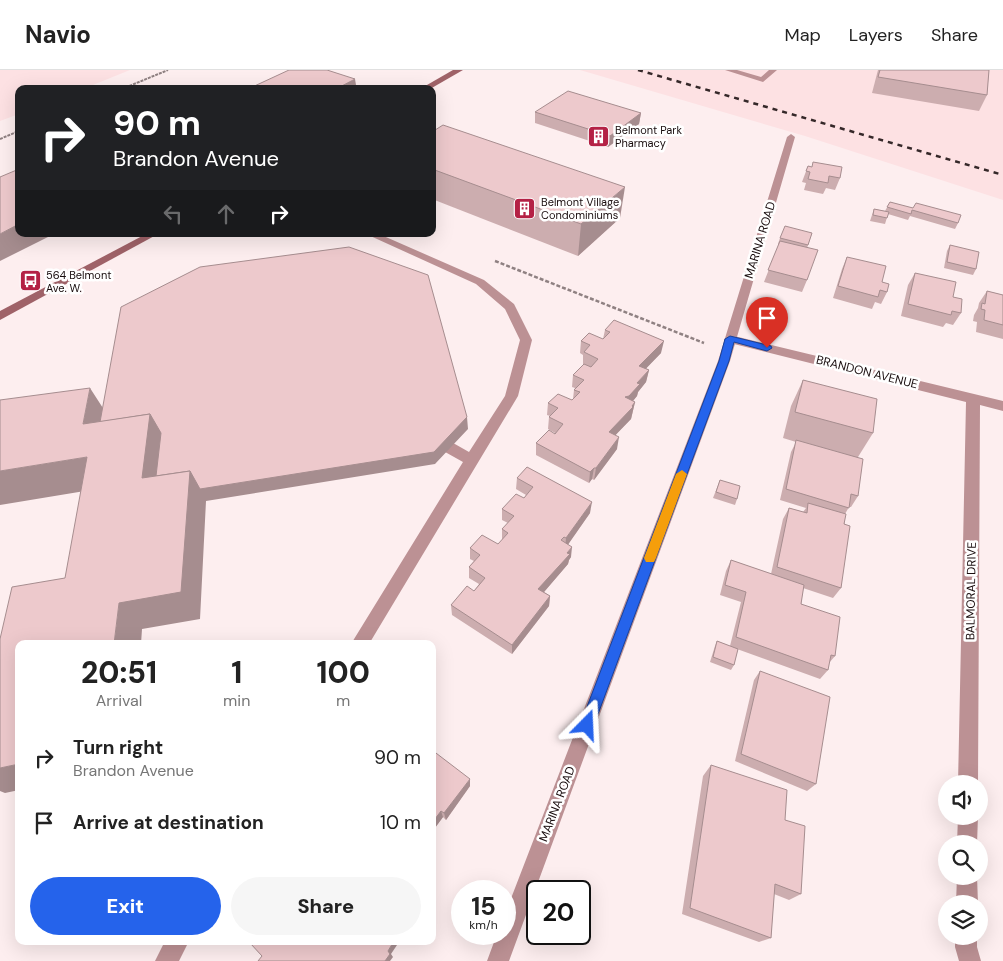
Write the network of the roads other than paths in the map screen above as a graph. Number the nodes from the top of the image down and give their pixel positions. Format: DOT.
graph roads {
  1 [pos="459,70"];
  2 [pos="728,70"];
  3 [pos="773,70"];
  4 [pos="431,85"];
  5 [pos="792,137"];
  6 [pos="147,237"];
  7 [pos="377,237"];
  8 [pos="0,316"];
  9 [pos="730,339"];
  10 [pos="973,398"];
  11 [pos="1003,406"];
  12 [pos="428,436"];
  13 [pos="471,460"];
  14 [pos="361,640"];
  15 [pos="968,775"];
  16 [pos="176,945"];
  17 [pos="966,945"];
  18 [pos="166,961"];
  19 [pos="498,961"];
  20 [pos="970,961"];
  1 -- 4 [label="street"];
  2 -- 3 [label="street"];
  5 -- 9 [label="street, MARINA ROAD"];
  6 -- 8 [label="street"];
  7 -- 13 [label="street"];
  9 -- 10 [label="street, BRANDON AVENUE"];
  9 -- 19 [label="street, MARINA ROAD"];
  10 -- 11 [label="street, BRANDON AVENUE"];
  10 -- 15 [label="street, BALMORAL DRIVE"];
  12 -- 13 [label="street"];
  13 -- 14 [label="street"];
  16 -- 18 [label="street"];
  17 -- 20 [label="street"];
}
